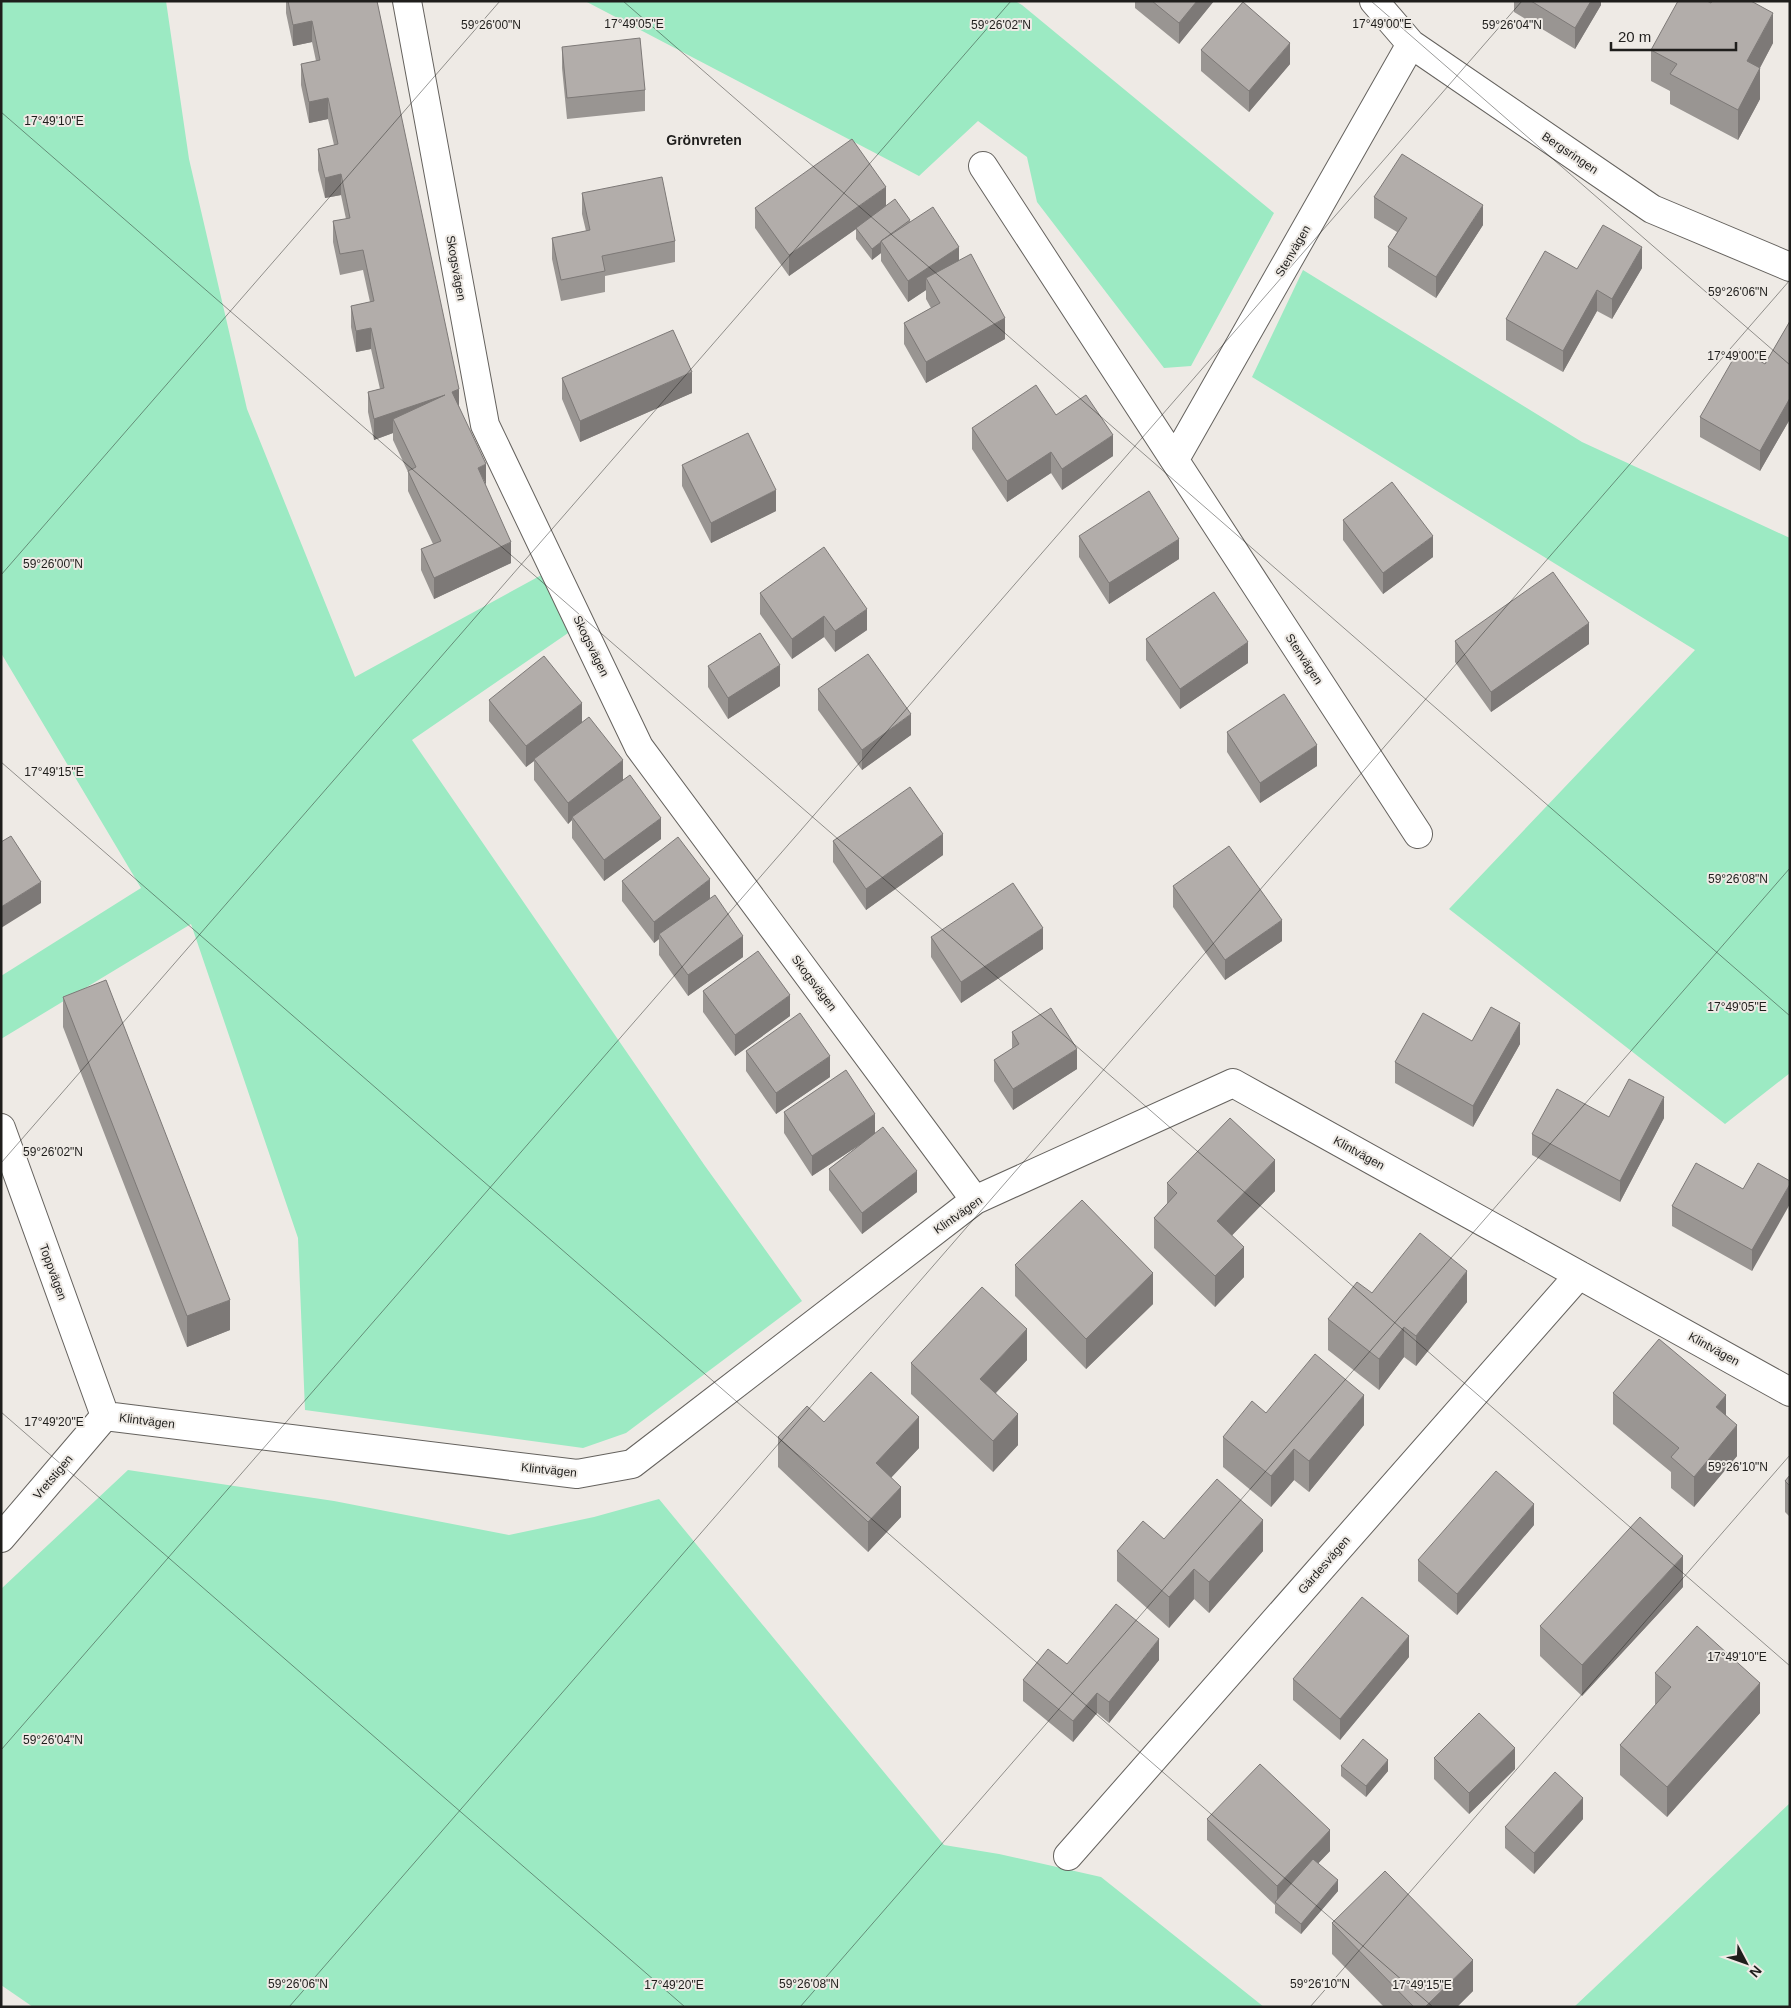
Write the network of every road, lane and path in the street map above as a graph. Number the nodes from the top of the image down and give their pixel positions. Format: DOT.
graph roads {
  1 [pos="407,1"];
  2 [pos="1374,1"];
  3 [pos="1411,44"];
  4 [pos="983,166"];
  5 [pos="1790,268"];
  6 [pos="1174,459"];
  7 [pos="1418,834"];
  8 [pos="1,1128"];
  9 [pos="975,1200"];
  10 [pos="1579,1275"];
  11 [pos="1790,1392"];
  12 [pos="105,1416"];
  13 [pos="1,1538"];
  14 [pos="1068,1856"];
  1 -- 9 [label="street, Skogsvägen"];
  2 -- 3 [label="street, Bergsringen"];
  3 -- 5 [label="street, Bergsringen"];
  3 -- 6 [label="street, Stenvägen"];
  4 -- 6 [label="street, Stenvägen"];
  6 -- 7 [label="street, Stenvägen"];
  8 -- 12 [label="street, Toppvägen"];
  9 -- 10 [label="street, Klintvägen"];
  9 -- 12 [label="street, Klintvägen"];
  10 -- 11 [label="street, Klintvägen"];
  10 -- 14 [label="street, Gärdesvägen"];
  12 -- 13 [label="street, Vretstigen"];
}
